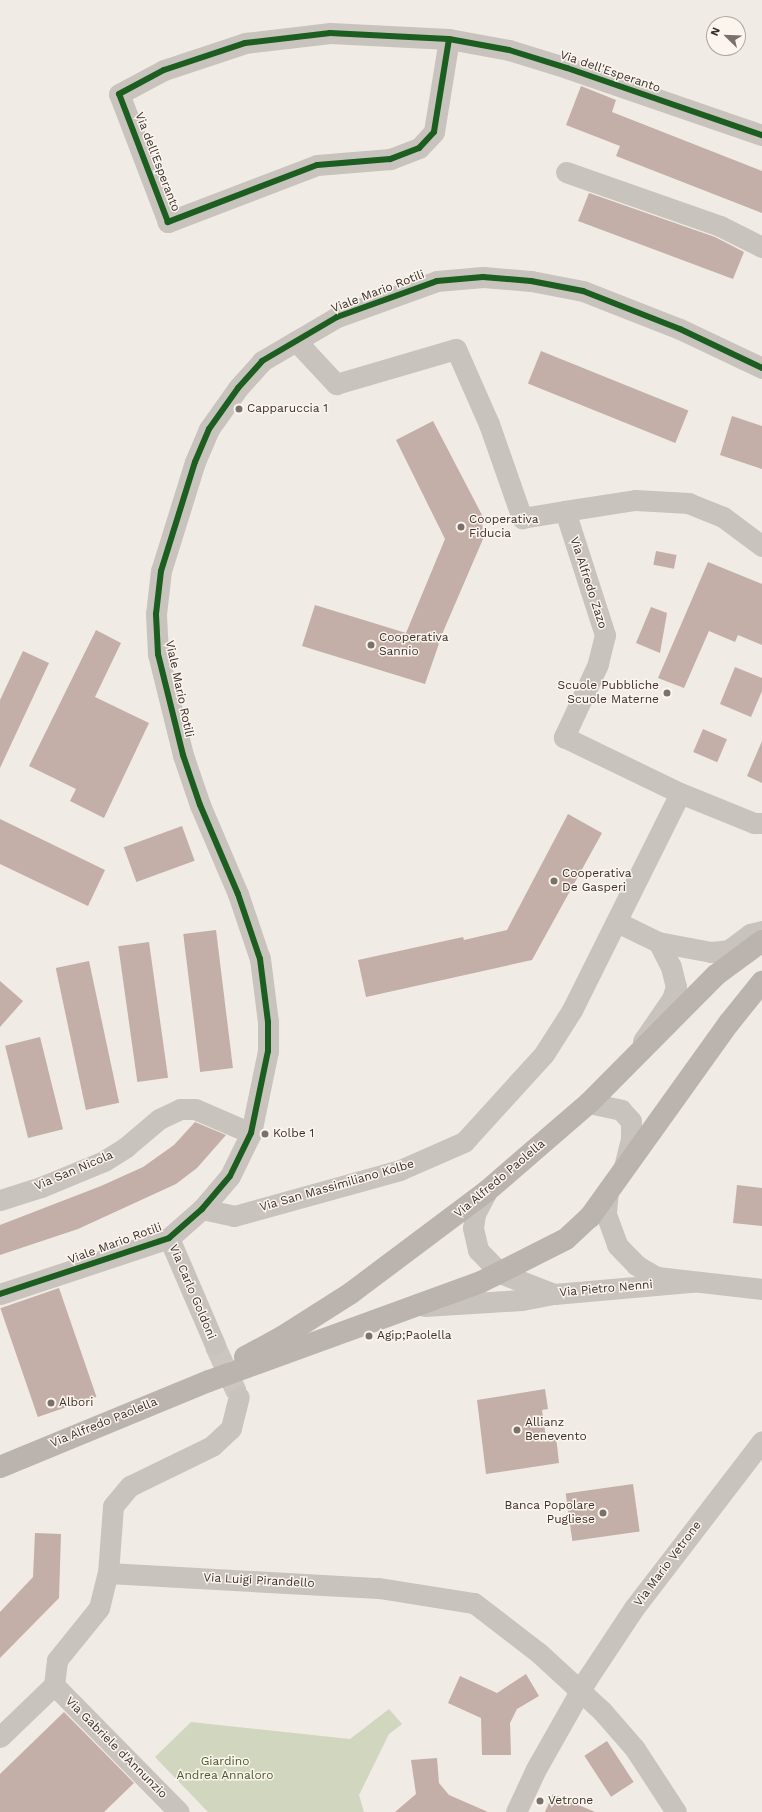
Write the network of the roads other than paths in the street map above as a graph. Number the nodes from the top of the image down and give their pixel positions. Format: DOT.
graph roads {
  1 [pos="449,38"];
  2 [pos="762,135"];
  3 [pos="566,172"];
  4 [pos="762,247"];
  5 [pos="296,340"];
  6 [pos="762,368"];
  7 [pos="565,511"];
  8 [pos="762,546"];
  9 [pos="680,792"];
  10 [pos="762,823"];
  11 [pos="617,922"];
  12 [pos="762,931"];
  13 [pos="762,941"];
  14 [pos="658,942"];
  15 [pos="762,982"];
  16 [pos="626,1067"];
  17 [pos="589,1103"];
  18 [pos="251,1132"];
  19 [pos="624,1168"];
  20 [pos="608,1190"];
  21 [pos="487,1191"];
  22 [pos="0,1200"];
  23 [pos="202,1209"];
  24 [pos="169,1238"];
  25 [pos="500,1273"];
  26 [pos="692,1282"];
  27 [pos="762,1289"];
  28 [pos="0,1294"];
  29 [pos="554,1294"];
  30 [pos="412,1307"];
  31 [pos="215,1345"];
  32 [pos="209,1381"];
  33 [pos="239,1397"];
  34 [pos="760,1448"];
  35 [pos="0,1467"];
  36 [pos="108,1573"];
  37 [pos="54,1684"];
  38 [pos="580,1692"];
  39 [pos="0,1737"];
  40 [pos="179,1812"];
  41 [pos="516,1812"];
  42 [pos="676,1812"];
  1 -- 1 [label="street, Via dell'Esperanto"];
  1 -- 2 [label="street, Via dell'Esperanto"];
  3 -- 4 [label="street"];
  5 -- 6 [label="street, Viale Mario Rotili"];
  5 -- 7 [label="street"];
  5 -- 18 [label="street, Viale Mario Rotili"];
  7 -- 8 [label="street"];
  7 -- 9 [label="street, Via Alfredo Zazo"];
  9 -- 10 [label="street, Via Alfredo Zazo"];
  9 -- 11 [label="street, Via San Massimiliano Kolbe"];
  11 -- 14 [label="street"];
  11 -- 23 [label="street, Via San Massimiliano Kolbe"];
  12 -- 14 [label="street"];
  13 -- 16 [label="main road, Via Alfredo Paolella"];
  14 -- 16 [label="street"];
  15 -- 19 [label="main road, Via Alfredo Paolella"];
  16 -- 17 [label="main road, Via Alfredo Paolella"];
  17 -- 19 [label="street"];
  17 -- 21 [label="main road, Via Alfredo Paolella"];
  18 -- 22 [label="street, Via San Nicola"];
  18 -- 23 [label="street, Viale Mario Rotili"];
  19 -- 20 [label="main road, Via Alfredo Paolella"];
  20 -- 25 [label="main road, Via Alfredo Paolella"];
  20 -- 26 [label="street, Via Pietro Nenni"];
  21 -- 25 [label="street"];
  21 -- 32 [label="main road, Via Alfredo Paolella"];
  23 -- 24 [label="street, Viale Mario Rotili"];
  24 -- 28 [label="street, Viale Mario Rotili"];
  24 -- 31 [label="street, Via Carlo Goldoni"];
  25 -- 29 [label="street, Via Pietro Nenni"];
  25 -- 30 [label="main road, Via Alfredo Paolella"];
  26 -- 27 [label="street, Via Pietro Nenni"];
  26 -- 29 [label="street, Via Pietro Nenni"];
  29 -- 30 [label="street"];
  30 -- 32 [label="main road, Via Alfredo Paolella"];
  32 -- 35 [label="main road, Via Alfredo Paolella"];
  33 -- 36 [label="street"];
  34 -- 38 [label="street, Via Mario Vetrone"];
  36 -- 37 [label="street"];
  36 -- 38 [label="street, Via Luigi Pirandello"];
  37 -- 39 [label="street"];
  37 -- 40 [label="street, Via Gabriele d'Annunzio"];
  38 -- 41 [label="street, Via Mario Vetrone"];
  38 -- 42 [label="street, Via Luigi Pirandello"];
}
